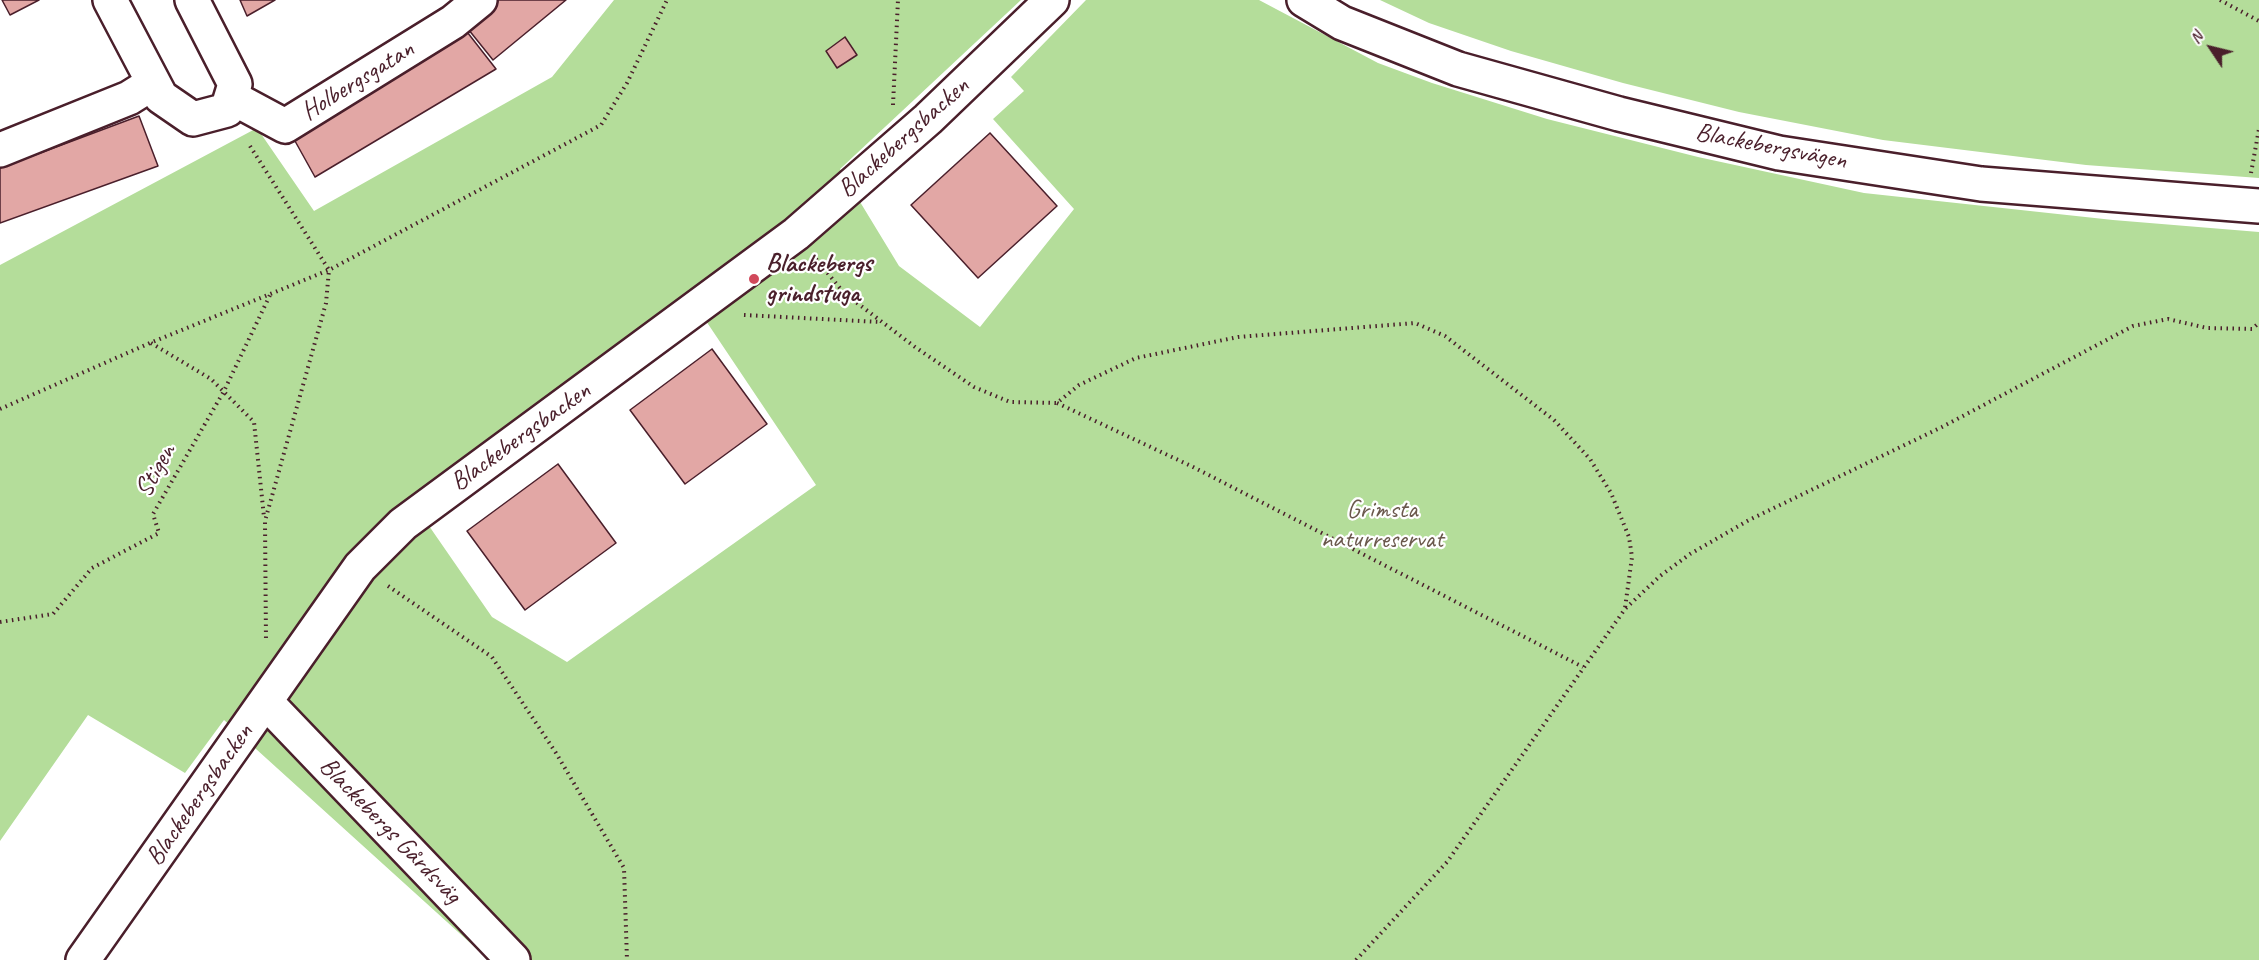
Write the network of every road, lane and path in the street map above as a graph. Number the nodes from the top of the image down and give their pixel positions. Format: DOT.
graph roads {
  1 [pos="110,0"];
  2 [pos="192,0"];
  3 [pos="480,0"];
  4 [pos="667,0"];
  5 [pos="898,0"];
  6 [pos="1052,0"];
  7 [pos="1304,0"];
  8 [pos="2220,0"];
  9 [pos="2259,21"];
  10 [pos="153,83"];
  11 [pos="229,104"];
  12 [pos="2259,129"];
  13 [pos="0,150"];
  14 [pos="891,151"];
  15 [pos="2254,195"];
  16 [pos="796,234"];
  17 [pos="329,270"];
  18 [pos="272,293"];
  19 [pos="689,313"];
  20 [pos="882,322"];
  21 [pos="2259,323"];
  22 [pos="150,343"];
  23 [pos="224,391"];
  24 [pos="1057,403"];
  25 [pos="0,409"];
  26 [pos="265,521"];
  27 [pos="360,567"];
  28 [pos="1625,609"];
  29 [pos="0,622"];
  30 [pos="266,646"];
  31 [pos="1582,667"];
  32 [pos="266,702"];
  33 [pos="83,960"];
  34 [pos="513,960"];
  35 [pos="627,960"];
  36 [pos="1356,960"];
  1 -- 10 [label="street"];
  2 -- 11 [label="street"];
  3 -- 11 [label="street, Holbergsgatan"];
  4 -- 17 [label="path"];
  5 -- 14 [label="path"];
  6 -- 14 [label="street, Blackebergsbacken"];
  7 -- 15 [label="street, Blackebergsvägen"];
  8 -- 9 [label="path"];
  10 -- 11 [label="street"];
  10 -- 13 [label="street"];
  11 -- 17 [label="path"];
  12 -- 15 [label="path"];
  14 -- 16 [label="street, Blackebergsbacken"];
  16 -- 19 [label="street, Blackebergsbacken"];
  16 -- 20 [label="path"];
  17 -- 18 [label="path"];
  17 -- 26 [label="path"];
  18 -- 22 [label="path"];
  18 -- 23 [label="path, Stigen"];
  19 -- 20 [label="path"];
  19 -- 27 [label="street, Blackebergsbacken"];
  20 -- 24 [label="path"];
  21 -- 28 [label="path"];
  22 -- 23 [label="path"];
  22 -- 25 [label="path"];
  23 -- 26 [label="path"];
  23 -- 29 [label="path, Stigen"];
  24 -- 28 [label="path"];
  24 -- 31 [label="path"];
  26 -- 30 [label="path"];
  27 -- 32 [label="street, Blackebergsbacken"];
  27 -- 35 [label="path"];
  28 -- 31 [label="path"];
  31 -- 36 [label="path"];
  32 -- 33 [label="street, Blackebergsbacken"];
  32 -- 34 [label="street, Blackebergs Gårdsväg"];
}
